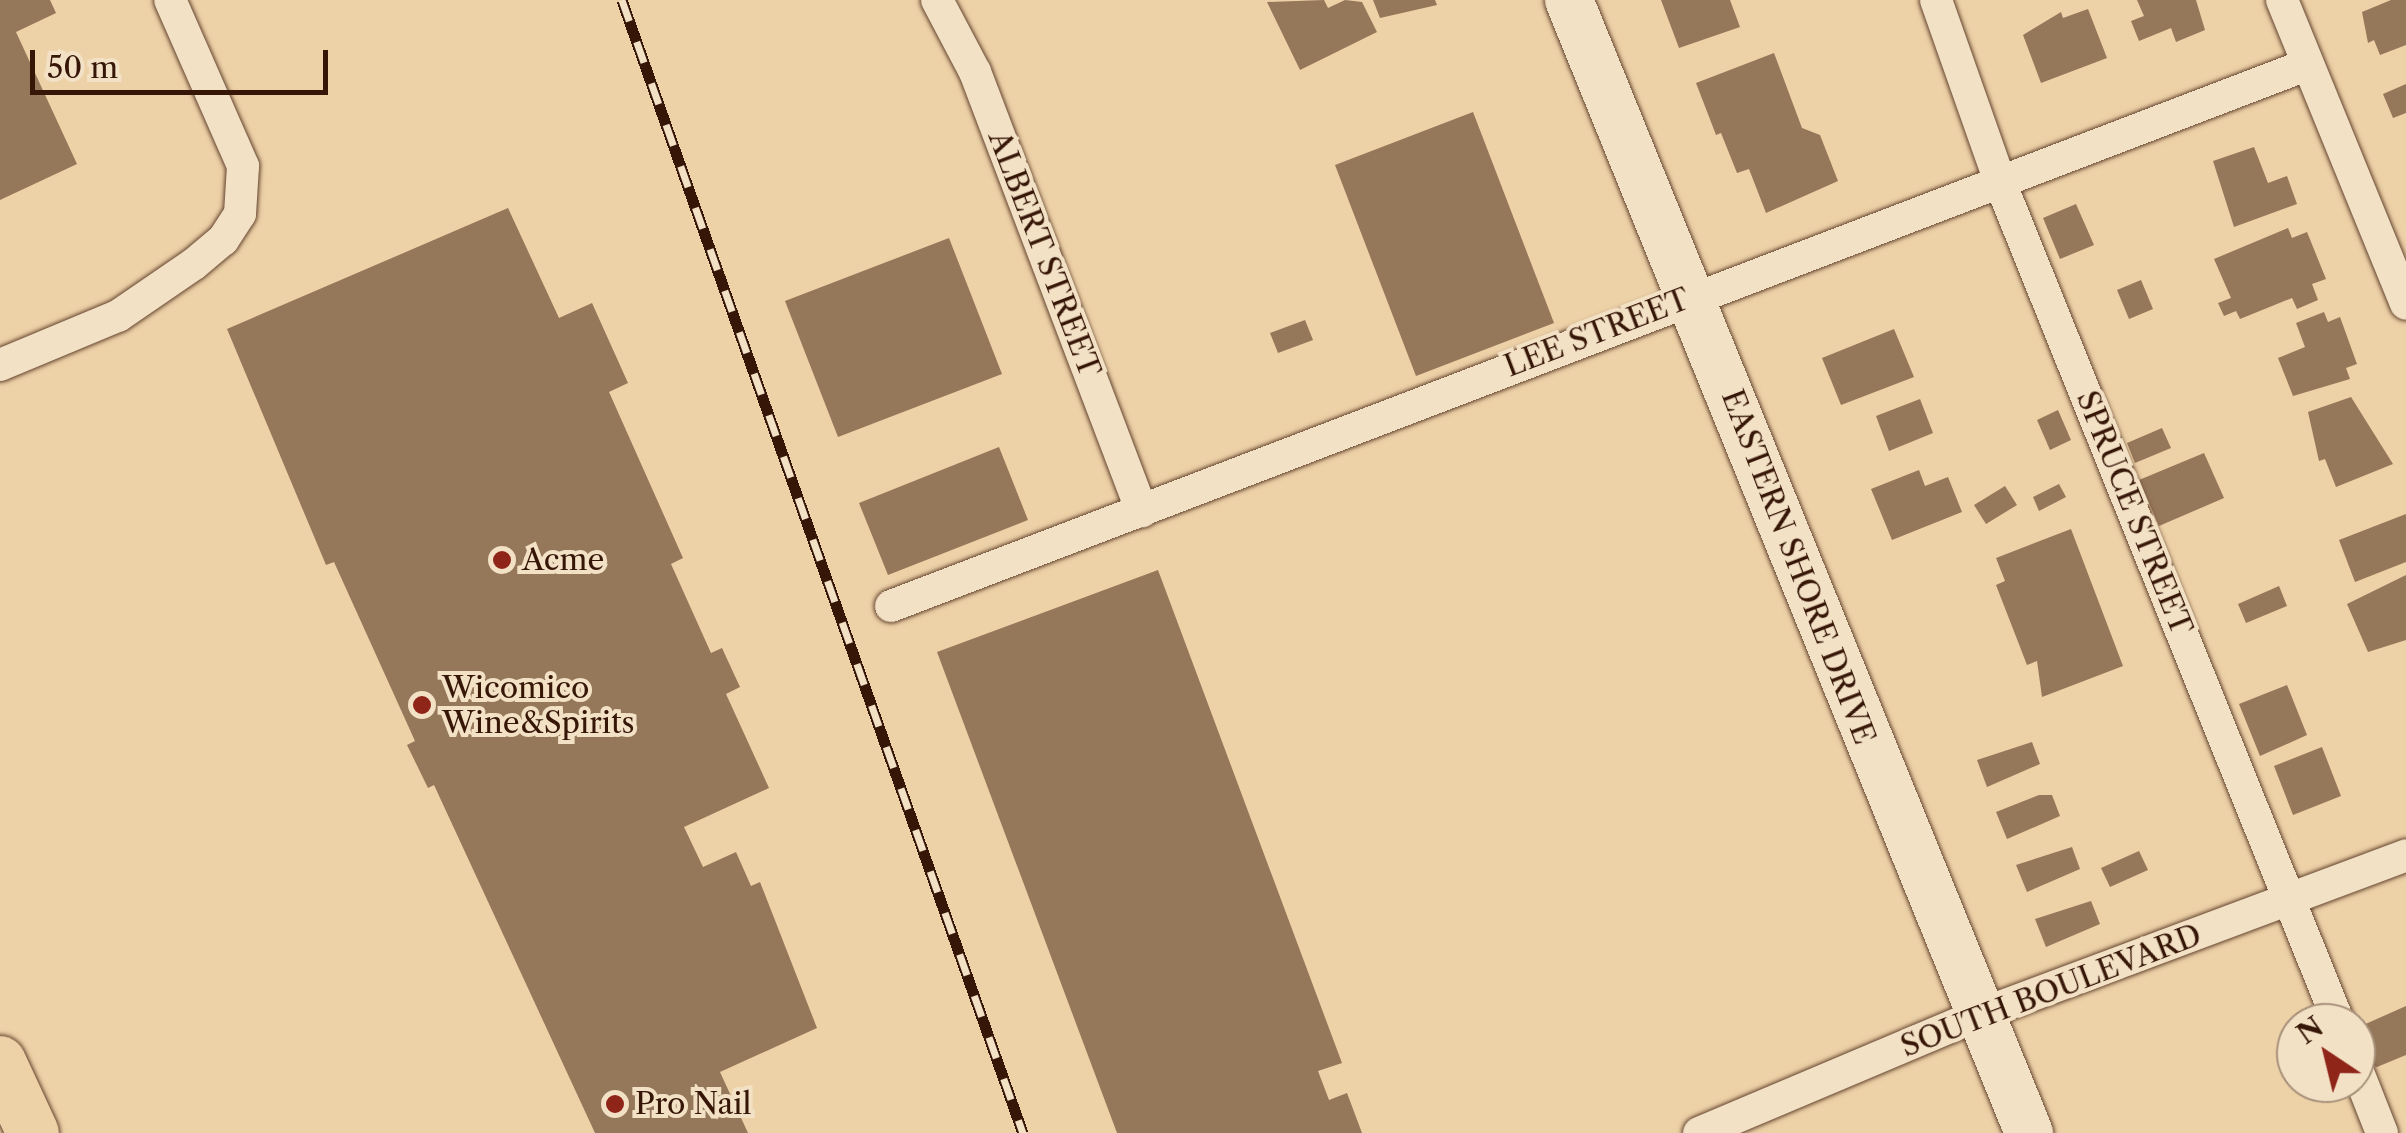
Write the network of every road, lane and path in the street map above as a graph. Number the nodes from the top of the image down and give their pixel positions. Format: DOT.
graph roads {
  1 [pos="170,0"];
  2 [pos="937,0"];
  3 [pos="1569,0"];
  4 [pos="1936,0"];
  5 [pos="2282,0"];
  6 [pos="2306,65"];
  7 [pos="2000,182"];
  8 [pos="2399,265"];
  9 [pos="1693,296"];
  10 [pos="2406,304"];
  11 [pos="0,365"];
  12 [pos="1142,511"];
  13 [pos="891,606"];
  14 [pos="2406,856"];
  15 [pos="2292,902"];
  16 [pos="2331,1003"];
  17 [pos="1979,1015"];
  18 [pos="0,1062"];
  19 [pos="2370,1103"];
  20 [pos="33,1133"];
  21 [pos="1699,1133"];
  22 [pos="2029,1133"];
  23 [pos="2382,1133"];
  1 -- 11 [label="street"];
  2 -- 12 [label="street, ALBERT STREET"];
  3 -- 9 [label="street, EASTERN SHORE DRIVE"];
  4 -- 7 [label="street, SPRUCE STREET"];
  5 -- 6 [label="street"];
  6 -- 7 [label="street, LEE STREET"];
  6 -- 8 [label="street"];
  7 -- 9 [label="street, LEE STREET"];
  7 -- 15 [label="street, SPRUCE STREET"];
  8 -- 10 [label="street"];
  9 -- 12 [label="street, LEE STREET"];
  9 -- 17 [label="street, EASTERN SHORE DRIVE"];
  12 -- 13 [label="street, LEE STREET"];
  14 -- 15 [label="street, SOUTH BOULEVARD"];
  15 -- 16 [label="street, SPRUCE STREET"];
  15 -- 17 [label="street, SOUTH BOULEVARD"];
  17 -- 21 [label="street, SOUTH BOULEVARD"];
  17 -- 22 [label="street, EASTERN SHORE DRIVE"];
  18 -- 20 [label="main road"];
  19 -- 23 [label="street"];
}
